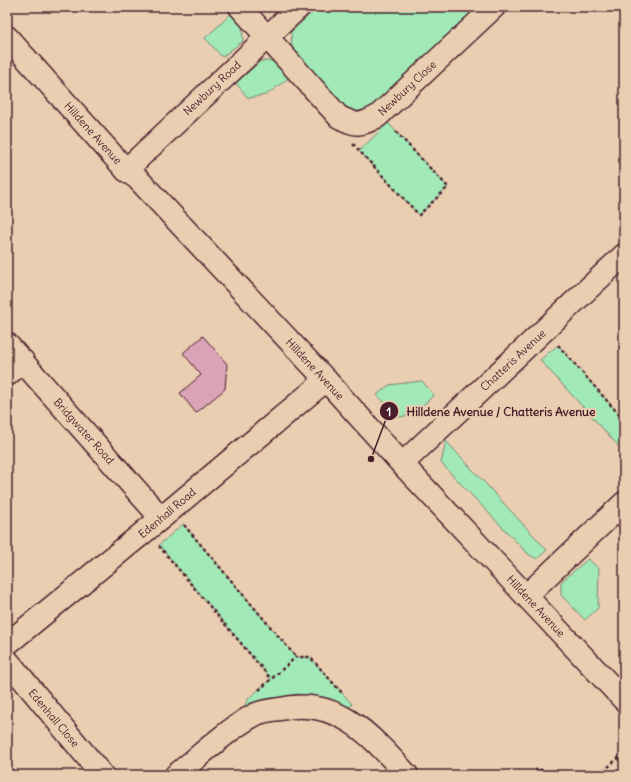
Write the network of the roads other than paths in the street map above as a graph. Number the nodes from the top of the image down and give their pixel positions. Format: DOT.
graph roads {
  1 [pos="240,7"];
  2 [pos="299,7"];
  3 [pos="494,7"];
  4 [pos="7,37"];
  5 [pos="266,37"];
  6 [pos="126,170"];
  7 [pos="624,255"];
  8 [pos="7,344"];
  9 [pos="15,368"];
  10 [pos="326,380"];
  11 [pos="402,464"];
  12 [pos="624,503"];
  13 [pos="160,519"];
  14 [pos="526,596"];
  15 [pos="7,644"];
  16 [pos="7,660"];
  17 [pos="624,700"];
  18 [pos="102,775"];
  19 [pos="176,775"];
  20 [pos="407,775"];
  1 -- 5 [label="street, Newbury Close"];
  2 -- 5 [label="street, Newbury Road"];
  3 -- 5 [label="street, Newbury Close"];
  4 -- 6 [label="street, Hilldene Avenue"];
  5 -- 6 [label="street, Newbury Road"];
  6 -- 10 [label="street, Hilldene Avenue"];
  7 -- 11 [label="street, Chatteris Avenue"];
  8 -- 9 [label="street, Bridgwater Road"];
  9 -- 13 [label="street, Bridgwater Road"];
  10 -- 11 [label="street, Hilldene Avenue"];
  10 -- 13 [label="street, Edenhall Road"];
  11 -- 14 [label="street, Hilldene Avenue"];
  12 -- 14 [label="street"];
  13 -- 15 [label="street, Edenhall Road"];
  14 -- 17 [label="street, Hilldene Avenue"];
  16 -- 18 [label="street, Edenhall Close"];
  19 -- 20 [label="street"];
}
